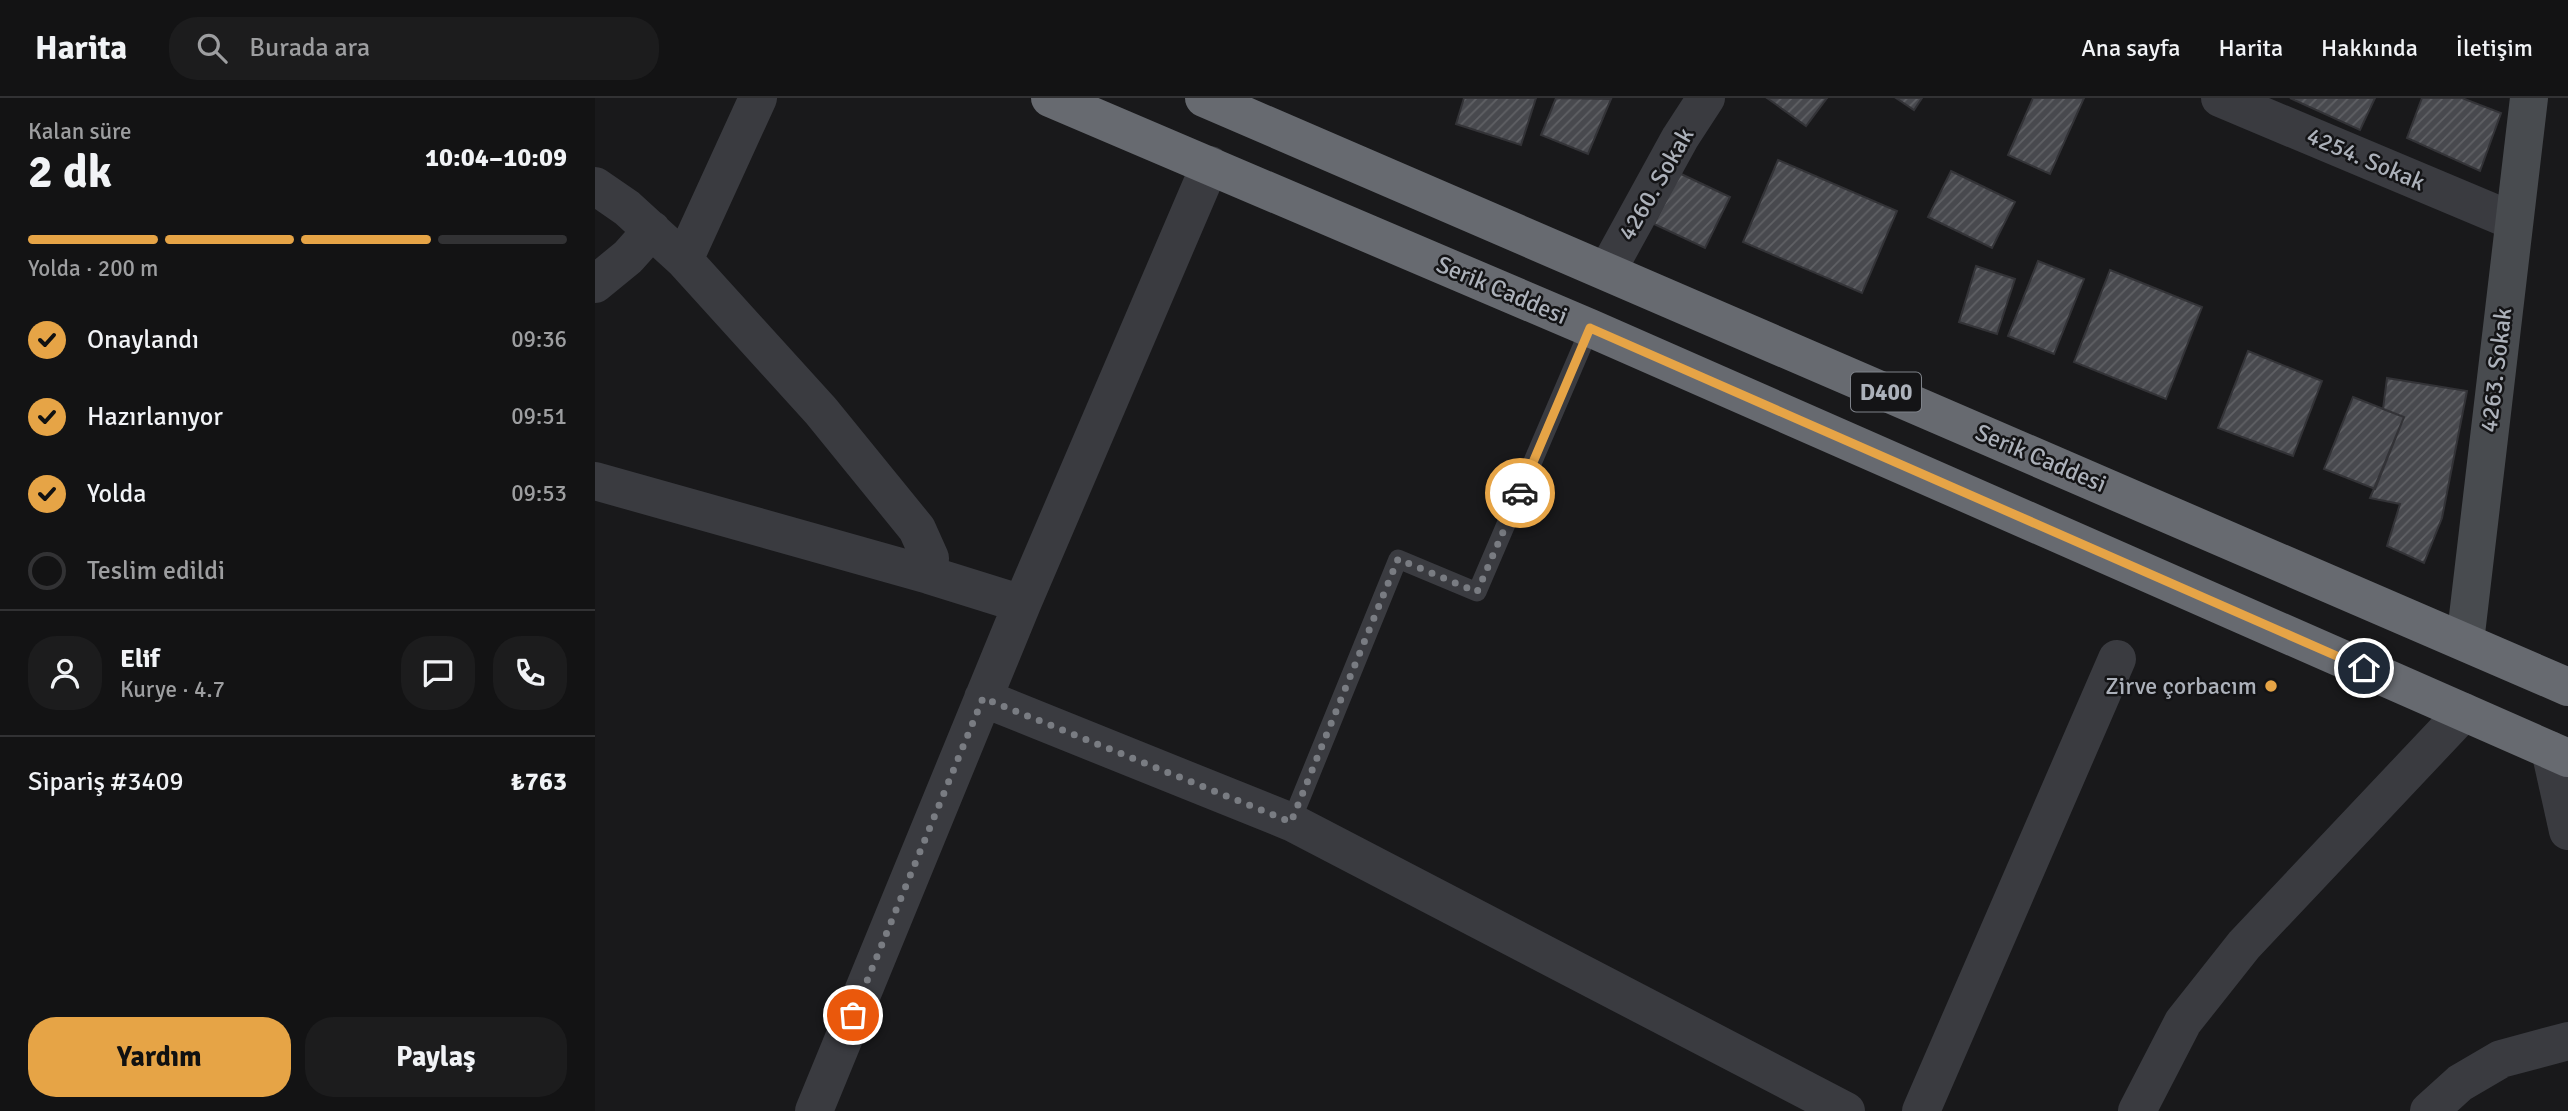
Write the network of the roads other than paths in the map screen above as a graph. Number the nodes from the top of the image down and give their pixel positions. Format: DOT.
graph roads {
  1 [pos="758,98"];
  2 [pos="1050,98"];
  3 [pos="1204,98"];
  4 [pos="1706,98"];
  5 [pos="2220,98"];
  6 [pos="2529,98"];
  7 [pos="1210,166"];
  8 [pos="595,186"];
  9 [pos="2513,221"];
  10 [pos="652,230"];
  11 [pos="684,261"];
  12 [pos="1607,271"];
  13 [pos="595,284"];
  14 [pos="1590,328"];
  15 [pos="595,481"];
  16 [pos="929,575"];
  17 [pos="1022,604"];
  18 [pos="2465,642"];
  19 [pos="2117,659"];
  20 [pos="2568,687"];
  21 [pos="983,698"];
  22 [pos="2464,712"];
  23 [pos="2559,754"];
  24 [pos="1291,822"];
  25 [pos="2568,831"];
  26 [pos="2568,1041"];
  27 [pos="814,1111"];
  28 [pos="1846,1111"];
  29 [pos="1921,1111"];
  30 [pos="2137,1111"];
  31 [pos="2429,1111"];
  1 -- 11 [label="street"];
  2 -- 7 [label="highway, Serik Caddesi / D400"];
  3 -- 12 [label="highway, Serik Caddesi / D400"];
  4 -- 12 [label="street, 4260. Sokak"];
  5 -- 9 [label="street, 4254. Sokak"];
  6 -- 9 [label="street, 4263. Sokak"];
  7 -- 14 [label="highway, Serik Caddesi / D400"];
  7 -- 17 [label="street"];
  8 -- 10 [label="street"];
  9 -- 18 [label="street, 4263. Sokak"];
  10 -- 11 [label="street"];
  10 -- 13 [label="street"];
  11 -- 16 [label="street"];
  12 -- 18 [label="highway, Serik Caddesi / D400"];
  14 -- 22 [label="highway, Serik Caddesi / D400"];
  14 -- 24 [label="lane"];
  15 -- 16 [label="street"];
  16 -- 17 [label="street"];
  17 -- 21 [label="street"];
  18 -- 20 [label="highway, Serik Caddesi / D400"];
  19 -- 29 [label="street"];
  21 -- 24 [label="street"];
  21 -- 27 [label="street"];
  22 -- 23 [label="highway, Serik Caddesi / D400"];
  22 -- 30 [label="street"];
  23 -- 25 [label="street"];
  24 -- 28 [label="street"];
  26 -- 31 [label="street"];
}
